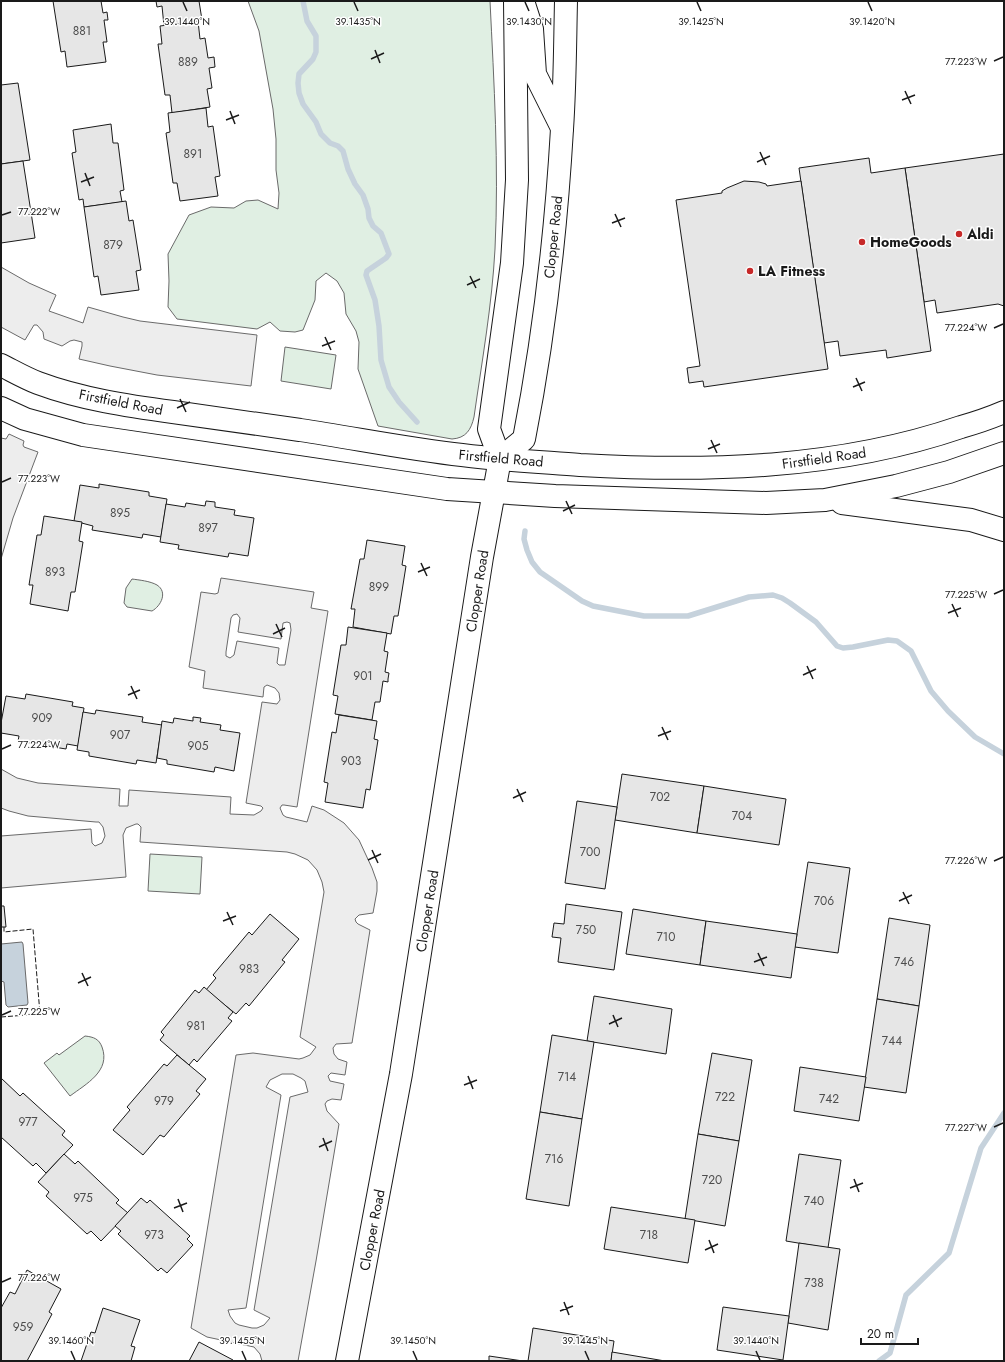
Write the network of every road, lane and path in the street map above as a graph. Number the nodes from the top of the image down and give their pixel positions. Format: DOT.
graph roads {
  1 [pos="515,1"];
  2 [pos="524,1"];
  3 [pos="566,1"];
  4 [pos="562,129"];
  5 [pos="1,365"];
  6 [pos="1,408"];
  7 [pos="1004,412"];
  8 [pos="1004,453"];
  9 [pos="500,459"];
  10 [pos="494,493"];
  11 [pos="825,500"];
  12 [pos="1004,530"];
  13 [pos="347,1361"];
  1 -- 9 [label="street"];
  2 -- 4 [label="street"];
  3 -- 4 [label="street, Clopper Road"];
  4 -- 9 [label="street, Clopper Road"];
  5 -- 9 [label="street, Firstfield Road"];
  6 -- 10 [label="street"];
  7 -- 9 [label="street, Firstfield Road"];
  8 -- 11 [label="street"];
  9 -- 10 [label="street, Clopper Road"];
  10 -- 11 [label="street"];
  10 -- 13 [label="street, Clopper Road"];
  11 -- 12 [label="street"];
}
